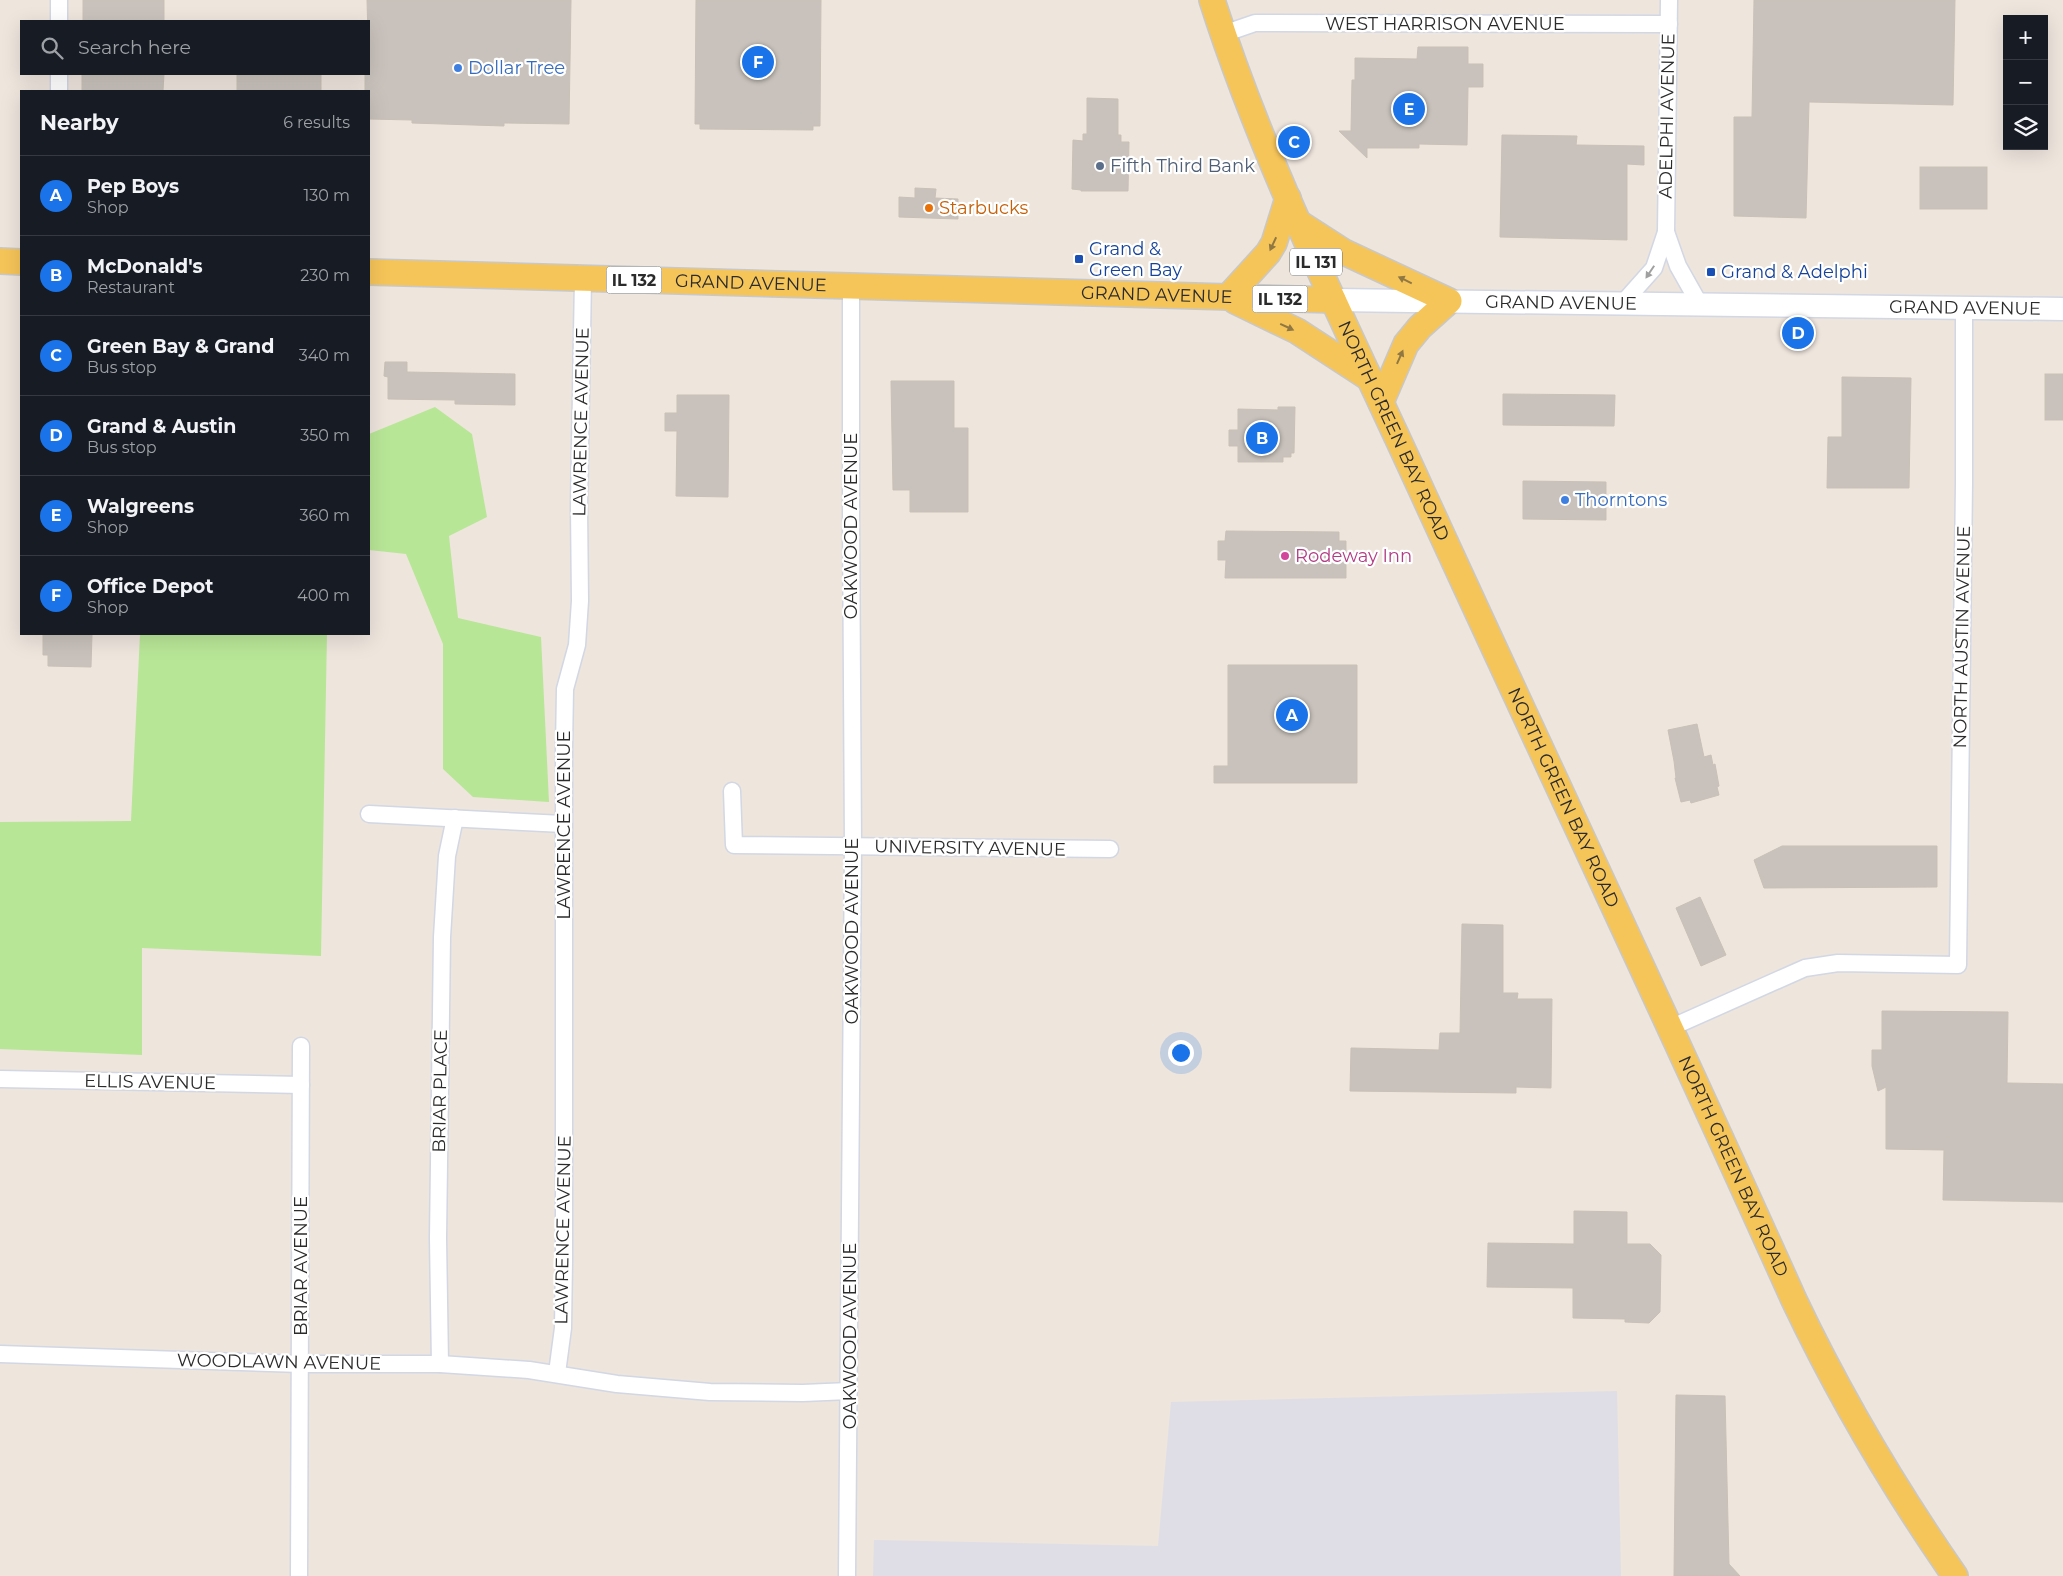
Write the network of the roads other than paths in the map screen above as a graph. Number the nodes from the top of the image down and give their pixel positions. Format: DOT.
graph roads {
  1 [pos="59,0"];
  2 [pos="1212,0"];
  3 [pos="1669,0"];
  4 [pos="59,20"];
  5 [pos="1669,24"];
  6 [pos="1223,34"];
  7 [pos="59,75"];
  8 [pos="59,90"];
  9 [pos="1288,198"];
  10 [pos="1299,223"];
  11 [pos="1666,232"];
  12 [pos="0,261"];
  13 [pos="20,262"];
  14 [pos="370,272"];
  15 [pos="583,278"];
  16 [pos="851,286"];
  17 [pos="1228,297"];
  18 [pos="1333,300"];
  19 [pos="1449,301"];
  20 [pos="1622,304"];
  21 [pos="1700,305"];
  22 [pos="1964,308"];
  23 [pos="2063,309"];
  24 [pos="1370,378"];
  25 [pos="1381,402"];
  26 [pos="732,791"];
  27 [pos="369,814"];
  28 [pos="455,818"];
  29 [pos="563,824"];
  30 [pos="853,847"];
  31 [pos="1110,849"];
  32 [pos="1670,1028"];
  33 [pos="301,1046"];
  34 [pos="0,1079"];
  35 [pos="301,1085"];
  36 [pos="0,1354"];
  37 [pos="301,1364"];
  38 [pos="440,1364"];
  39 [pos="557,1373"];
  40 [pos="849,1391"];
  41 [pos="299,1576"];
  42 [pos="847,1576"];
  43 [pos="1955,1576"];
  1 -- 4 [label="street"];
  2 -- 6 [label="main road, NORTH GREEN BAY ROAD / IL 131"];
  3 -- 5 [label="street, ADELPHI AVENUE"];
  5 -- 6 [label="street, WEST HARRISON AVENUE"];
  5 -- 11 [label="street, ADELPHI AVENUE"];
  6 -- 9 [label="main road, NORTH GREEN BAY ROAD / IL 131"];
  7 -- 8 [label="street"];
  9 -- 10 [label="main road, NORTH GREEN BAY ROAD / IL 131"];
  9 -- 17 [label="main road, one-way"];
  10 -- 18 [label="main road, NORTH GREEN BAY ROAD / IL 131"];
  19 -- 10 [label="main road, one-way"];
  11 -- 20 [label="street, ADELPHI AVENUE, one-way"];
  11 -- 21 [label="street, ADELPHI AVENUE"];
  12 -- 13 [label="main road"];
  14 -- 15 [label="main road, GRAND AVENUE / IL 132"];
  15 -- 16 [label="main road, GRAND AVENUE / IL 132"];
  15 -- 29 [label="street, LAWRENCE AVENUE"];
  16 -- 17 [label="main road, GRAND AVENUE / IL 132"];
  16 -- 30 [label="street, OAKWOOD AVENUE"];
  17 -- 18 [label="main road, GRAND AVENUE / IL 132"];
  17 -- 24 [label="main road, one-way"];
  18 -- 19 [label="main road, GRAND AVENUE"];
  18 -- 24 [label="main road, NORTH GREEN BAY ROAD"];
  19 -- 20 [label="main road, GRAND AVENUE"];
  25 -- 19 [label="main road, one-way"];
  20 -- 21 [label="main road, GRAND AVENUE"];
  21 -- 22 [label="main road, GRAND AVENUE"];
  22 -- 23 [label="main road, GRAND AVENUE"];
  22 -- 32 [label="street, NORTH AUSTIN AVENUE"];
  24 -- 25 [label="main road, NORTH GREEN BAY ROAD"];
  25 -- 32 [label="main road, NORTH GREEN BAY ROAD"];
  26 -- 30 [label="street, UNIVERSITY AVENUE"];
  27 -- 28 [label="street"];
  28 -- 29 [label="street"];
  28 -- 38 [label="street, BRIAR PLACE"];
  29 -- 39 [label="street, LAWRENCE AVENUE"];
  30 -- 31 [label="street, UNIVERSITY AVENUE"];
  30 -- 40 [label="street, OAKWOOD AVENUE"];
  32 -- 43 [label="main road, NORTH GREEN BAY ROAD"];
  33 -- 35 [label="street, BRIAR AVENUE"];
  34 -- 35 [label="street, ELLIS AVENUE"];
  35 -- 37 [label="street, BRIAR AVENUE"];
  36 -- 37 [label="street, WOODLAWN AVENUE"];
  37 -- 38 [label="street, WOODLAWN AVENUE"];
  37 -- 41 [label="street, BRIAR AVENUE"];
  38 -- 39 [label="street, WOODLAWN AVENUE"];
  39 -- 40 [label="street, WOODLAWN AVENUE"];
  40 -- 42 [label="street, OAKWOOD AVENUE"];
}
